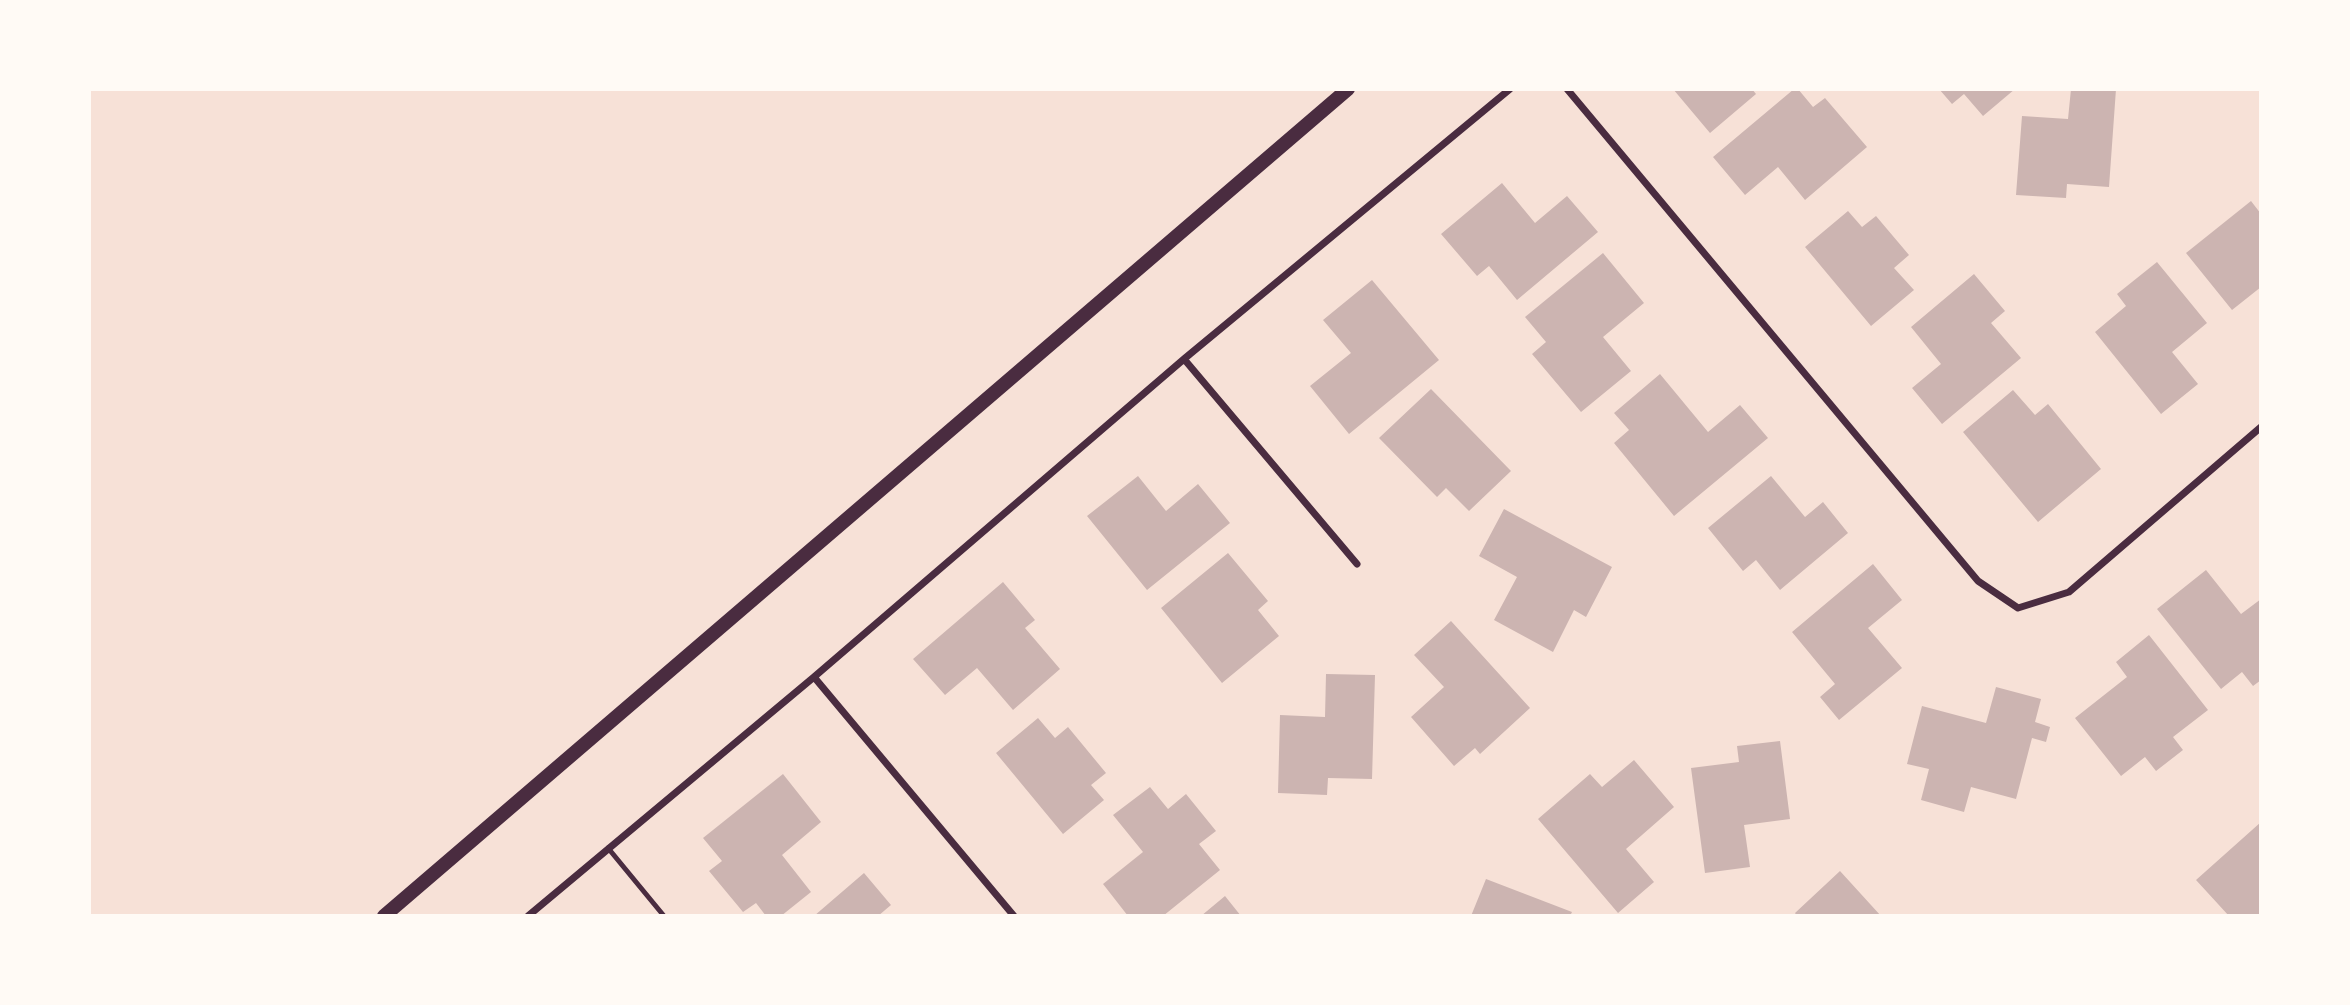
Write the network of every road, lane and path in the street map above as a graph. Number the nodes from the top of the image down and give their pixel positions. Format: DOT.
graph roads {
  1 [pos="1348,89"];
  2 [pos="1510,89"];
  3 [pos="1567,89"];
  4 [pos="1184,359"];
  5 [pos="2261,427"];
  6 [pos="1357,564"];
  7 [pos="814,677"];
  8 [pos="608,848"];
  9 [pos="384,916"];
  10 [pos="528,916"];
  11 [pos="664,916"];
  12 [pos="1014,916"];
  1 -- 9 [label="main road"];
  2 -- 4 [label="street"];
  3 -- 5 [label="street"];
  4 -- 6 [label="street"];
  4 -- 7 [label="street"];
  7 -- 8 [label="street"];
  7 -- 12 [label="street"];
  8 -- 10 [label="street"];
  8 -- 11 [label="lane"];
}
